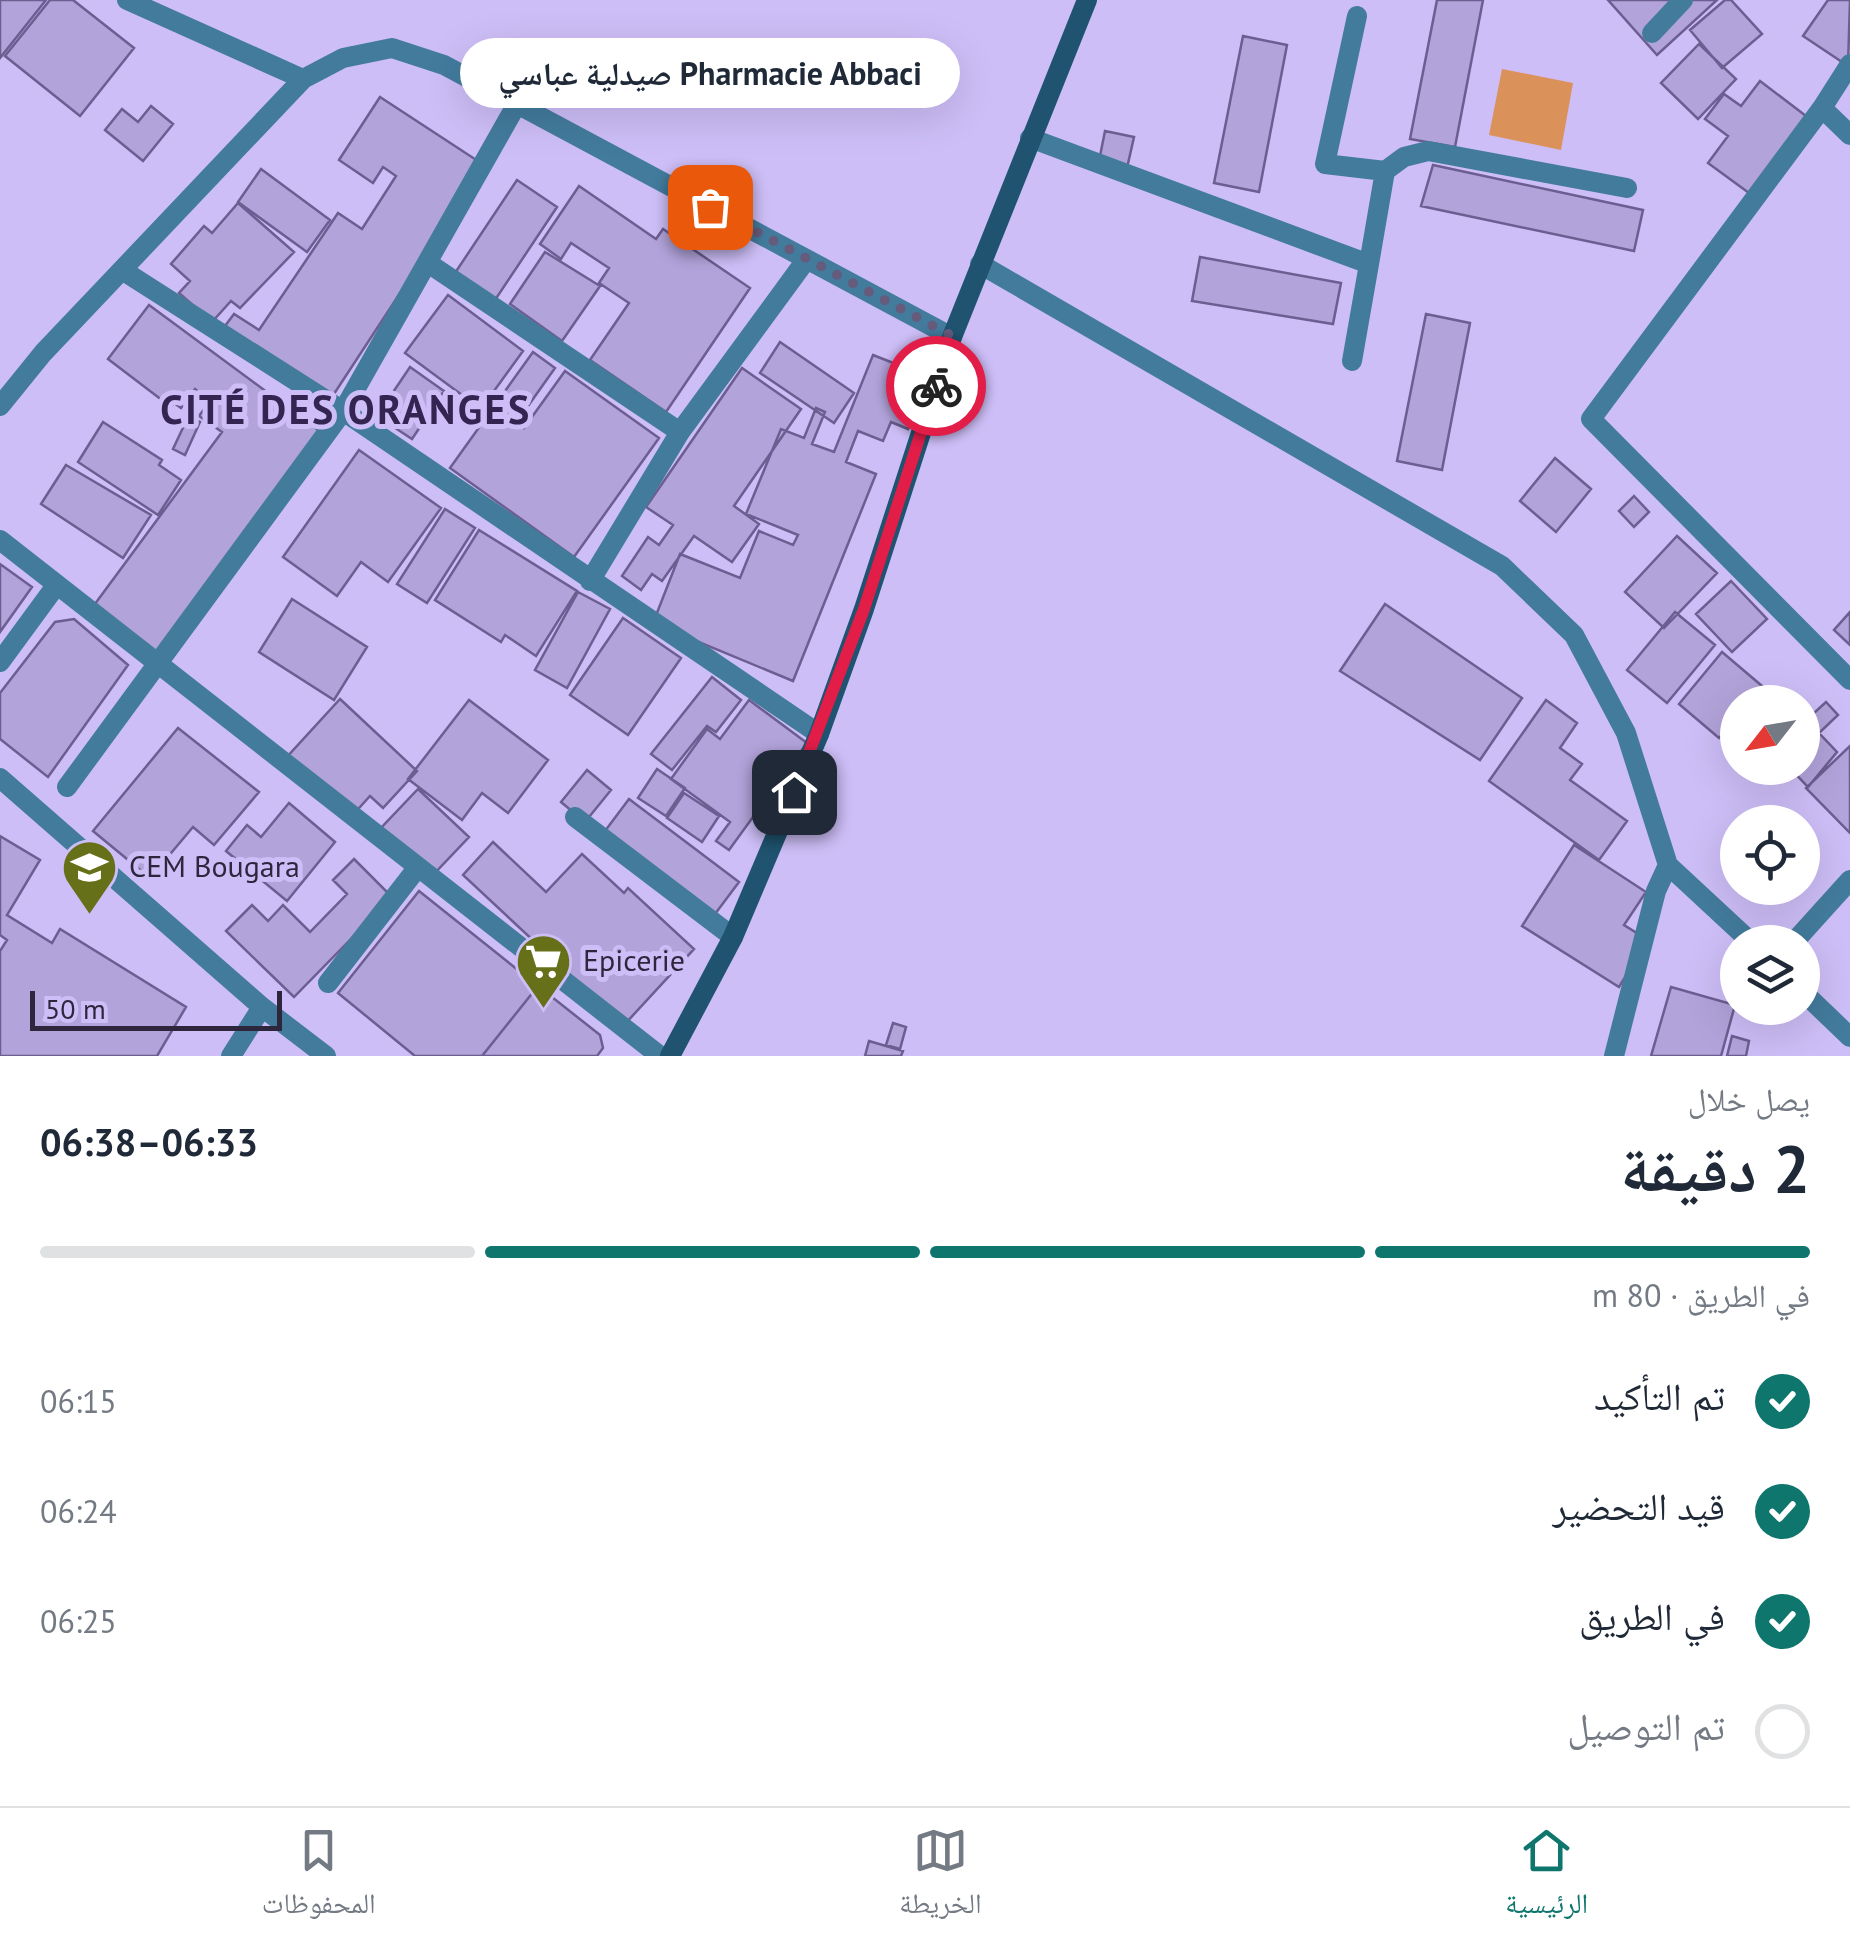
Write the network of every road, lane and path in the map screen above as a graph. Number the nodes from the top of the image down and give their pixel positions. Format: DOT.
graph roads {
  1 [pos="127,0"];
  2 [pos="1087,0"];
  3 [pos="1683,0"];
  4 [pos="1357,16"];
  5 [pos="1652,34"];
  6 [pos="1850,64"];
  7 [pos="303,79"];
  8 [pos="518,102"];
  9 [pos="1822,108"];
  10 [pos="1850,135"];
  11 [pos="1030,138"];
  12 [pos="1386,171"];
  13 [pos="1627,188"];
  14 [pos="806,260"];
  15 [pos="428,263"];
  16 [pos="980,264"];
  17 [pos="1369,264"];
  18 [pos="122,270"];
  19 [pos="952,336"];
  20 [pos="1352,362"];
  21 [pos="0,406"];
  22 [pos="343,411"];
  23 [pos="680,432"];
  24 [pos="0,540"];
  25 [pos="590,581"];
  26 [pos="55,588"];
  27 [pos="0,662"];
  28 [pos="159,667"];
  29 [pos="1850,680"];
  30 [pos="818,734"];
  31 [pos="0,778"];
  32 [pos="68,787"];
  33 [pos="575,817"];
  34 [pos="1668,866"];
  35 [pos="418,867"];
  36 [pos="1850,880"];
  37 [pos="1733,925"];
  38 [pos="1809,925"];
  39 [pos="733,937"];
  40 [pos="328,983"];
  41 [pos="262,1007"];
  42 [pos="1820,1008"];
  43 [pos="1850,1037"];
  44 [pos="232,1056"];
  45 [pos="326,1056"];
  46 [pos="660,1056"];
  47 [pos="670,1056"];
  48 [pos="1614,1056"];
  1 -- 7 [label="street"];
  2 -- 11 [label="main road"];
  3 -- 5 [label="street"];
  4 -- 12 [label="street"];
  6 -- 9 [label="street"];
  7 -- 8 [label="street"];
  7 -- 18 [label="street"];
  8 -- 14 [label="street"];
  8 -- 15 [label="street"];
  9 -- 10 [label="street"];
  9 -- 29 [label="street"];
  11 -- 16 [label="main road"];
  11 -- 17 [label="street"];
  12 -- 13 [label="street"];
  12 -- 17 [label="street"];
  14 -- 19 [label="street"];
  14 -- 23 [label="street"];
  15 -- 22 [label="street"];
  15 -- 23 [label="street"];
  16 -- 19 [label="main road"];
  16 -- 34 [label="street"];
  17 -- 20 [label="street"];
  18 -- 21 [label="street"];
  18 -- 22 [label="street"];
  19 -- 30 [label="main road"];
  22 -- 25 [label="street"];
  22 -- 28 [label="street"];
  23 -- 25 [label="street"];
  24 -- 26 [label="street"];
  25 -- 30 [label="street"];
  26 -- 27 [label="street"];
  26 -- 28 [label="street"];
  28 -- 32 [label="street"];
  28 -- 35 [label="street"];
  30 -- 39 [label="main road"];
  31 -- 41 [label="street"];
  33 -- 39 [label="street"];
  34 -- 37 [label="street"];
  34 -- 48 [label="street"];
  35 -- 40 [label="street"];
  35 -- 46 [label="street"];
  36 -- 38 [label="street"];
  39 -- 47 [label="main road"];
  41 -- 44 [label="street"];
  41 -- 45 [label="street"];
  42 -- 43 [label="street"];
}
